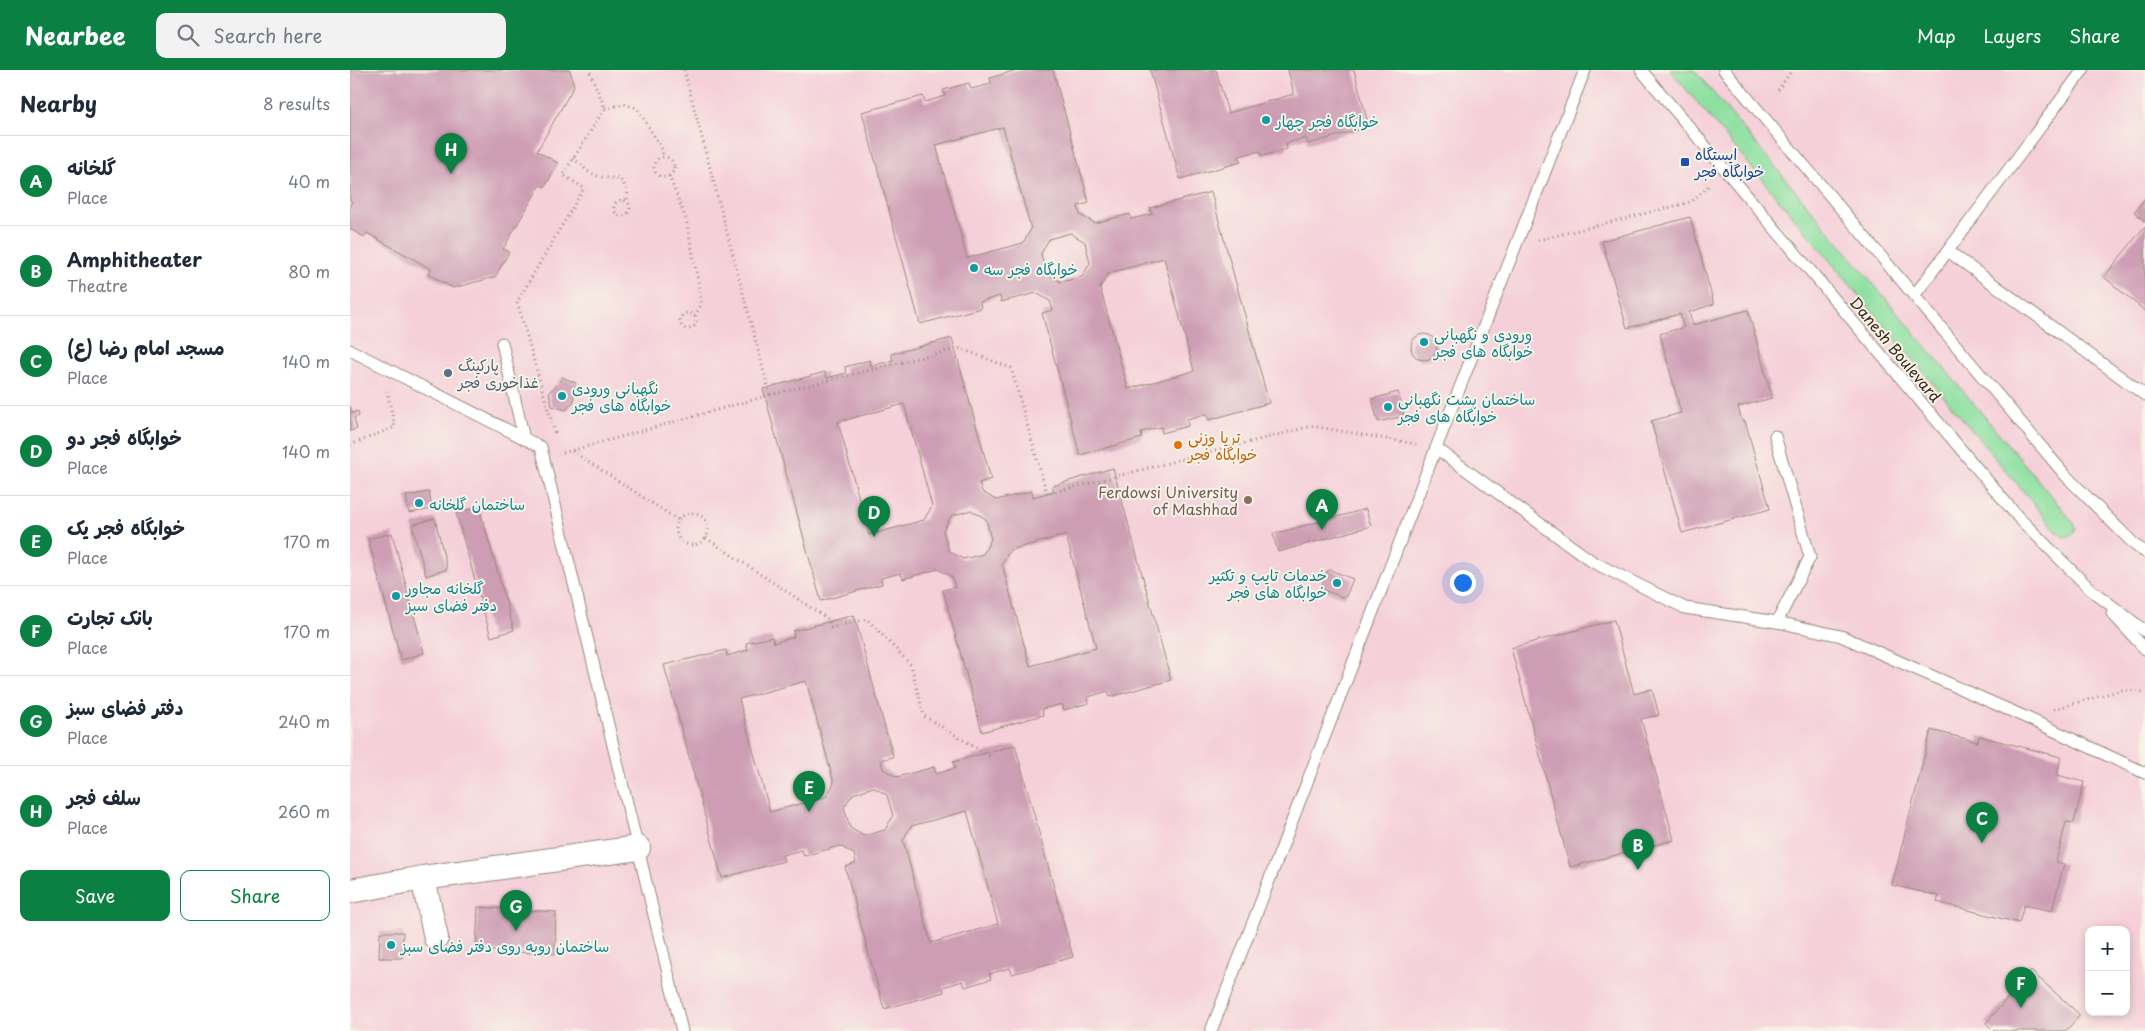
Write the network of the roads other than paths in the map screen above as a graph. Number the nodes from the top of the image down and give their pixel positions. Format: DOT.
graph roads {
  1 [pos="1585,70"];
  2 [pos="1641,70"];
  3 [pos="1724,70"];
  4 [pos="2083,70"];
  5 [pos="1948,251"];
  6 [pos="1914,296"];
  7 [pos="502,343"];
  8 [pos="350,350"];
  9 [pos="2145,395"];
  10 [pos="1775,436"];
  11 [pos="524,440"];
  12 [pos="1436,448"];
  13 [pos="2145,552"];
  14 [pos="2091,590"];
  15 [pos="1777,622"];
  16 [pos="2145,631"];
  17 [pos="2145,649"];
  18 [pos="2145,773"];
  19 [pos="638,848"];
  20 [pos="424,878"];
  21 [pos="350,891"];
  22 [pos="436,938"];
  23 [pos="682,1031"];
  24 [pos="1211,1031"];
  1 -- 12 [label="lane"];
  2 -- 14 [label="lane, Danesh Boulevard"];
  3 -- 6 [label="lane"];
  4 -- 5 [label="lane"];
  5 -- 6 [label="lane"];
  5 -- 9 [label="lane"];
  6 -- 13 [label="lane"];
  7 -- 11 [label="lane"];
  8 -- 11 [label="lane"];
  10 -- 15 [label="lane"];
  11 -- 19 [label="lane"];
  12 -- 15 [label="lane"];
  12 -- 24 [label="lane"];
  14 -- 16 [label="lane, Danesh Boulevard"];
  14 -- 17 [label="lane"];
  15 -- 18 [label="lane"];
  19 -- 20 [label="street"];
  19 -- 23 [label="lane"];
  20 -- 21 [label="street"];
  20 -- 22 [label="street"];
}
